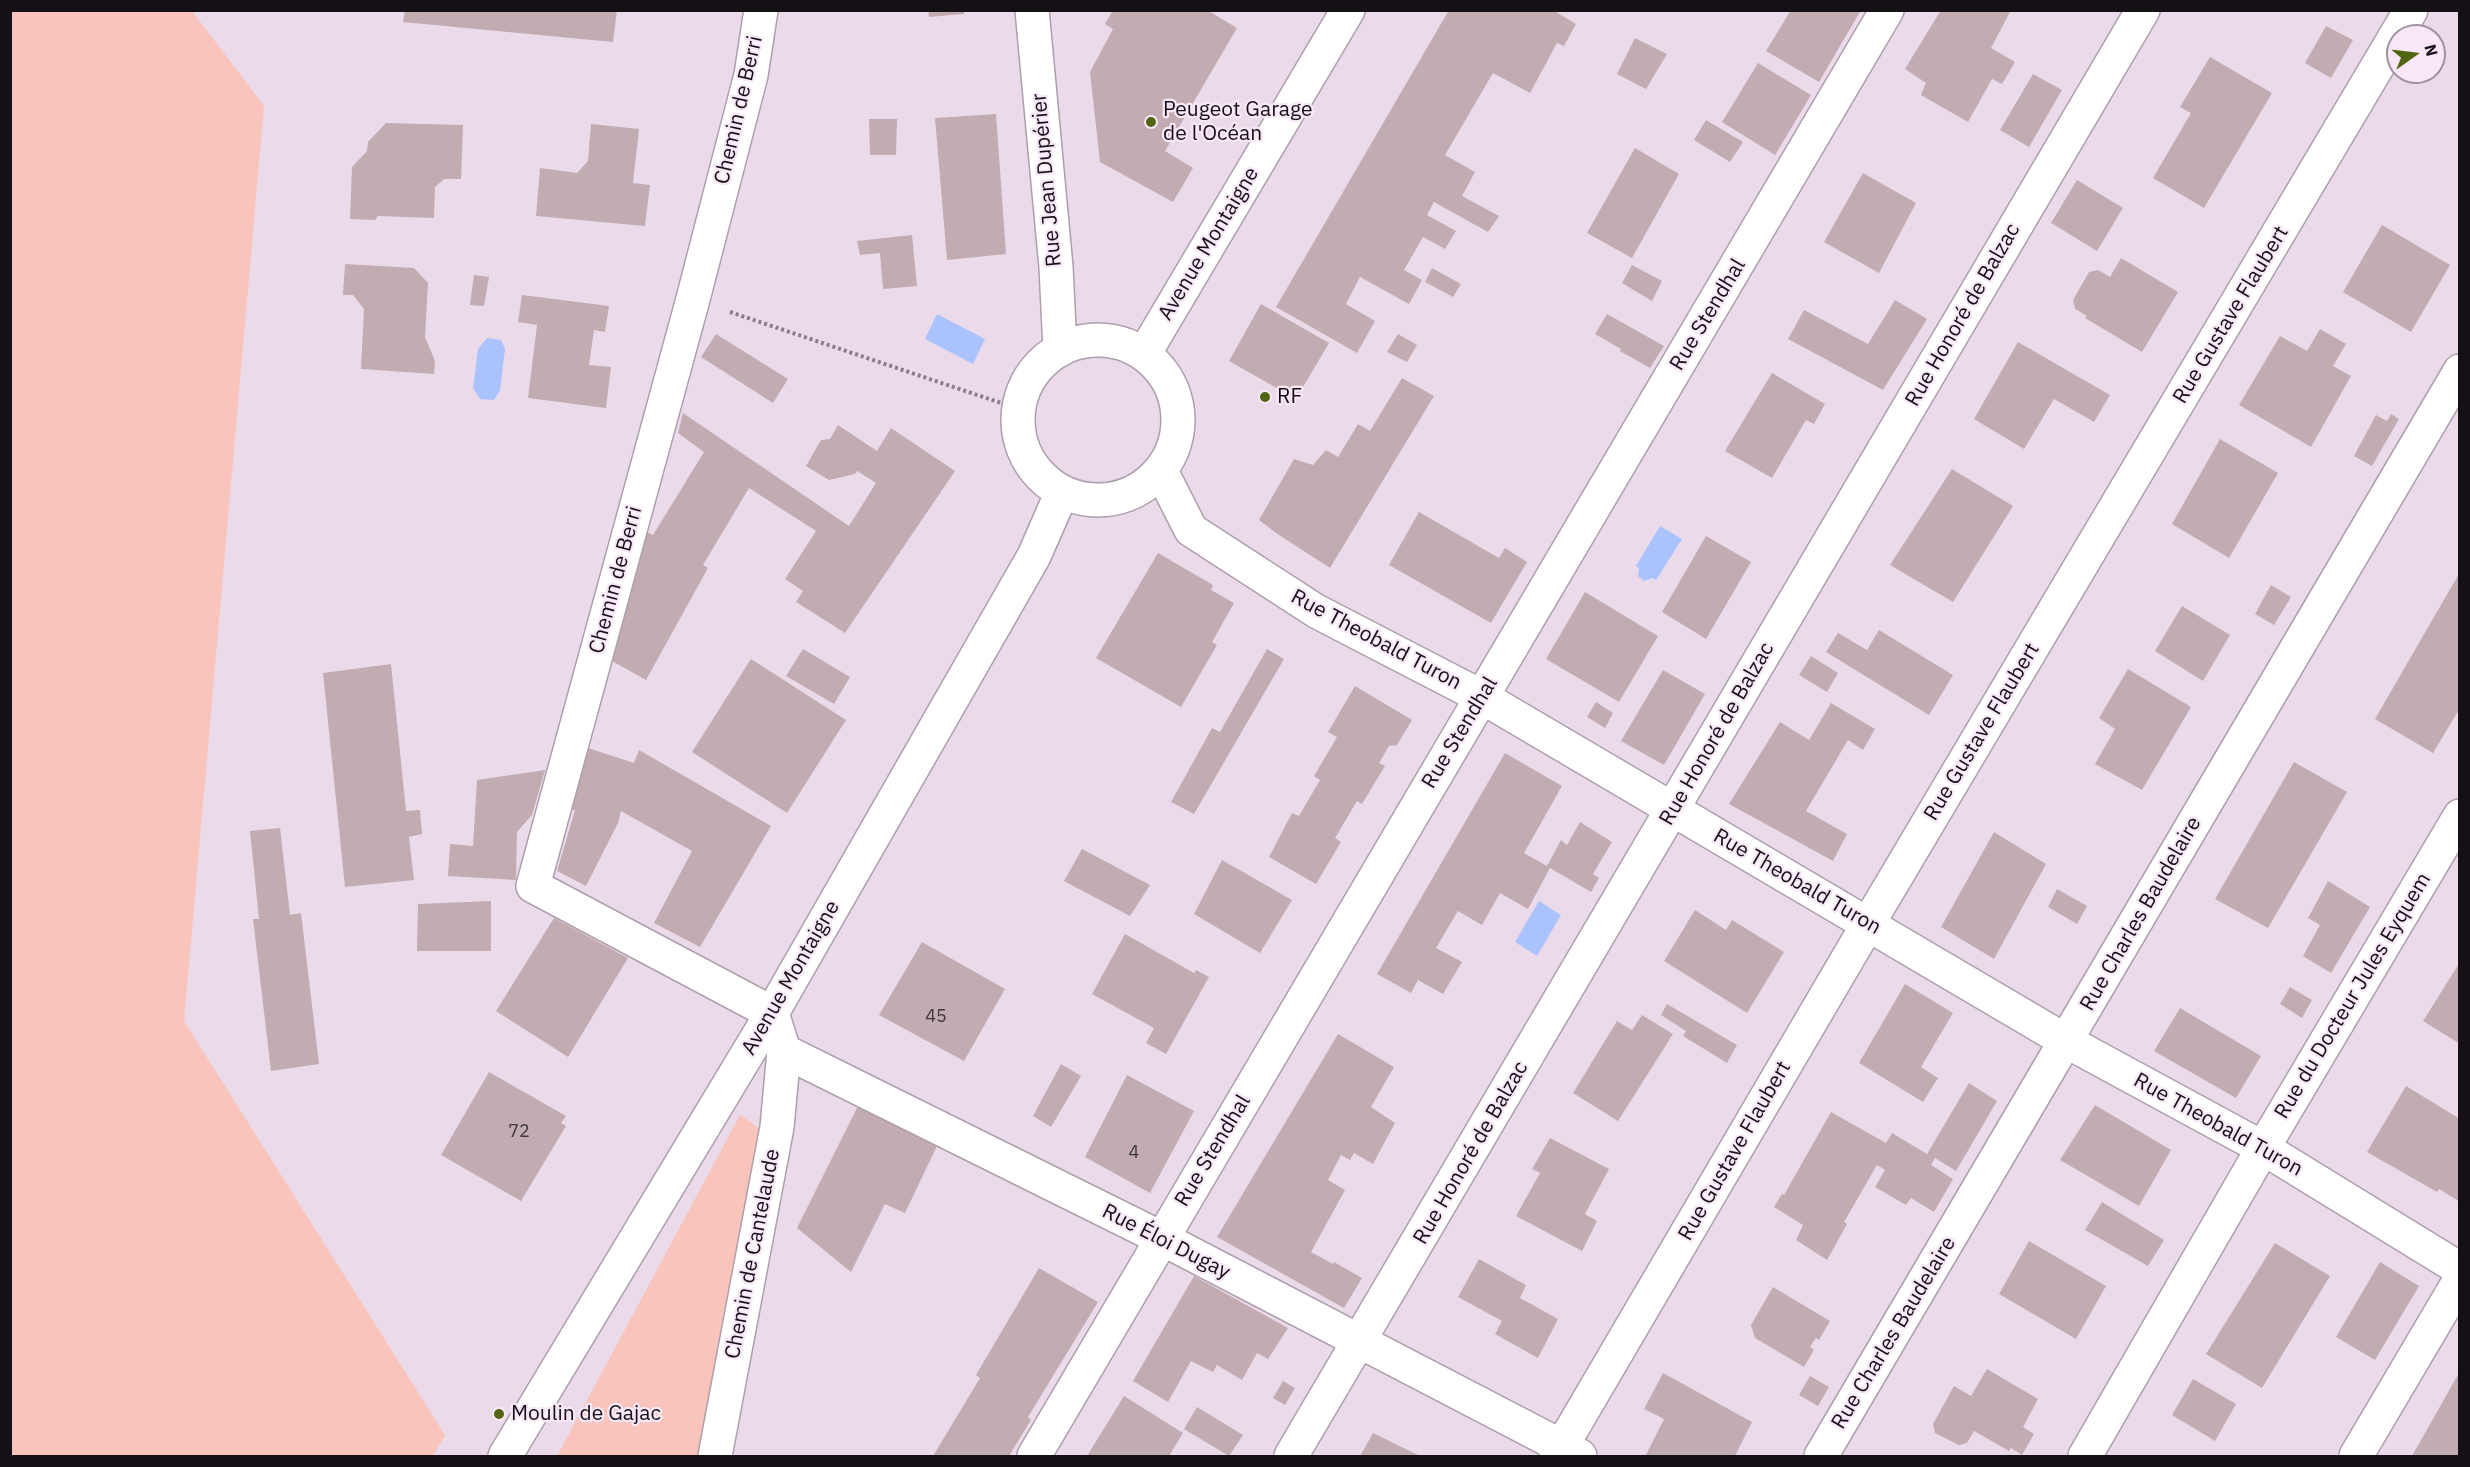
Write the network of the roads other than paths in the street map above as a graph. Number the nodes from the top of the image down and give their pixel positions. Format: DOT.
graph roads {
  1 [pos="761,10"];
  2 [pos="1032,10"];
  3 [pos="1348,10"];
  4 [pos="1887,10"];
  5 [pos="2143,10"];
  6 [pos="2411,10"];
  7 [pos="1060,350"];
  8 [pos="1144,354"];
  9 [pos="2460,371"];
  10 [pos="1161,471"];
  11 [pos="1062,492"];
  12 [pos="1482,697"];
  13 [pos="1672,809"];
  14 [pos="2460,816"];
  15 [pos="1868,924"];
  16 [pos="772,1013"];
  17 [pos="2066,1041"];
  18 [pos="784,1051"];
  19 [pos="2262,1148"];
  20 [pos="1161,1238"];
  21 [pos="2460,1269"];
  22 [pos="2460,1280"];
  23 [pos="1360,1342"];
  24 [pos="1566,1454"];
  25 [pos="505,1456"];
  26 [pos="715,1456"];
  27 [pos="1034,1456"];
  28 [pos="1291,1456"];
  29 [pos="1821,1456"];
  30 [pos="2085,1456"];
  31 [pos="2356,1456"];
  1 -- 16 [label="street, Chemin de Berri"];
  2 -- 7 [label="street, Rue Jean Dupérier"];
  3 -- 8 [label="street, Avenue Montaigne"];
  4 -- 12 [label="street, Rue Stendhal"];
  5 -- 13 [label="street, Rue Honoré de Balzac"];
  6 -- 15 [label="street, Rue Gustave Flaubert"];
  7 -- 8 [label="street"];
  7 -- 11 [label="street"];
  8 -- 10 [label="street"];
  9 -- 17 [label="street, Rue Charles Baudelaire"];
  10 -- 11 [label="street"];
  10 -- 12 [label="street, Rue Theobald Turon"];
  11 -- 16 [label="street, Avenue Montaigne"];
  12 -- 13 [label="street, Rue Theobald Turon"];
  12 -- 20 [label="street, Rue Stendhal"];
  13 -- 15 [label="street, Rue Theobald Turon"];
  13 -- 23 [label="street, Rue Honoré de Balzac"];
  14 -- 19 [label="street, Rue du Docteur Jules Eyquem"];
  15 -- 17 [label="street, Rue Theobald Turon"];
  15 -- 24 [label="street, Rue Gustave Flaubert"];
  16 -- 18 [label="street"];
  16 -- 25 [label="street, Avenue Montaigne"];
  17 -- 19 [label="street, Rue Theobald Turon"];
  17 -- 29 [label="street, Rue Charles Baudelaire"];
  18 -- 20 [label="street, Rue Éloi Dugay"];
  18 -- 26 [label="street, Chemin de Cantelaude"];
  19 -- 21 [label="street, Rue Theobald Turon"];
  19 -- 30 [label="street, Rue du Docteur Jules Eyquem"];
  20 -- 23 [label="street, Rue Éloi Dugay"];
  20 -- 27 [label="street, Rue Stendhal"];
  22 -- 31 [label="street"];
  23 -- 24 [label="street, Rue Éloi Dugay"];
  23 -- 28 [label="street, Rue Honoré de Balzac"];
}
